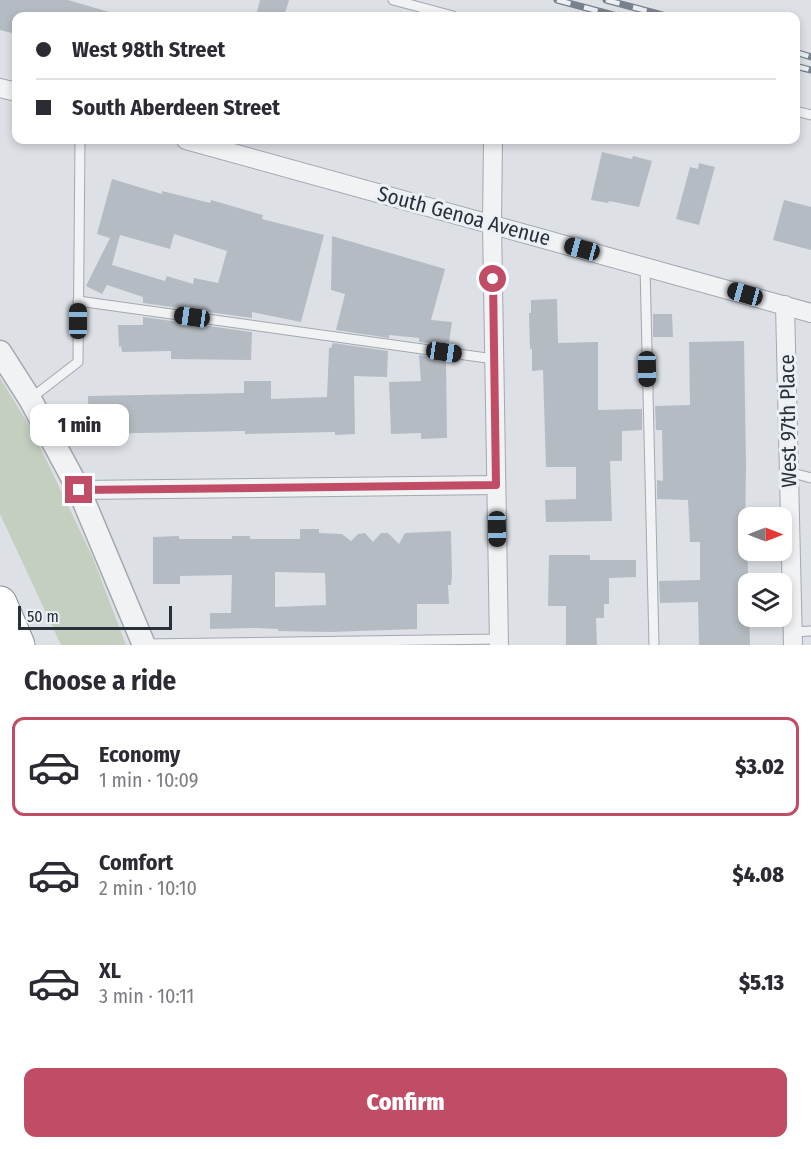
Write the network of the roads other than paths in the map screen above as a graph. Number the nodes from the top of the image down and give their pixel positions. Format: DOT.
graph roads {
  1 [pos="393,0"];
  2 [pos="438,12"];
  3 [pos="80,144"];
  4 [pos="201,144"];
  5 [pos="493,144"];
  6 [pos="492,224"];
  7 [pos="645,266"];
  8 [pos="78,301"];
  9 [pos="785,305"];
  10 [pos="811,313"];
  11 [pos="0,352"];
  12 [pos="494,359"];
  13 [pos="30,399"];
  14 [pos="789,472"];
  15 [pos="811,478"];
  16 [pos="496,485"];
  17 [pos="79,490"];
  18 [pos="0,603"];
  19 [pos="799,636"];
  20 [pos="499,642"];
  21 [pos="18,645"];
  22 [pos="144,645"];
  23 [pos="654,645"];
  1 -- 2 [label="lane"];
  3 -- 8 [label="lane"];
  4 -- 6 [label="street, South Genoa Avenue"];
  5 -- 6 [label="street"];
  6 -- 7 [label="street, South Genoa Avenue"];
  6 -- 12 [label="street"];
  7 -- 9 [label="street, South Genoa Avenue"];
  7 -- 23 [label="lane"];
  8 -- 12 [label="lane"];
  8 -- 13 [label="lane"];
  9 -- 10 [label="street, South Genoa Avenue"];
  9 -- 14 [label="street, West 97th Place"];
  11 -- 13 [label="street"];
  12 -- 16 [label="street"];
  13 -- 17 [label="street"];
  14 -- 15 [label="lane"];
  14 -- 19 [label="street, West 97th Place"];
  16 -- 17 [label="street"];
  16 -- 20 [label="street"];
  17 -- 22 [label="street"];
  18 -- 21 [label="highway"];
  20 -- 22 [label="lane"];
}
